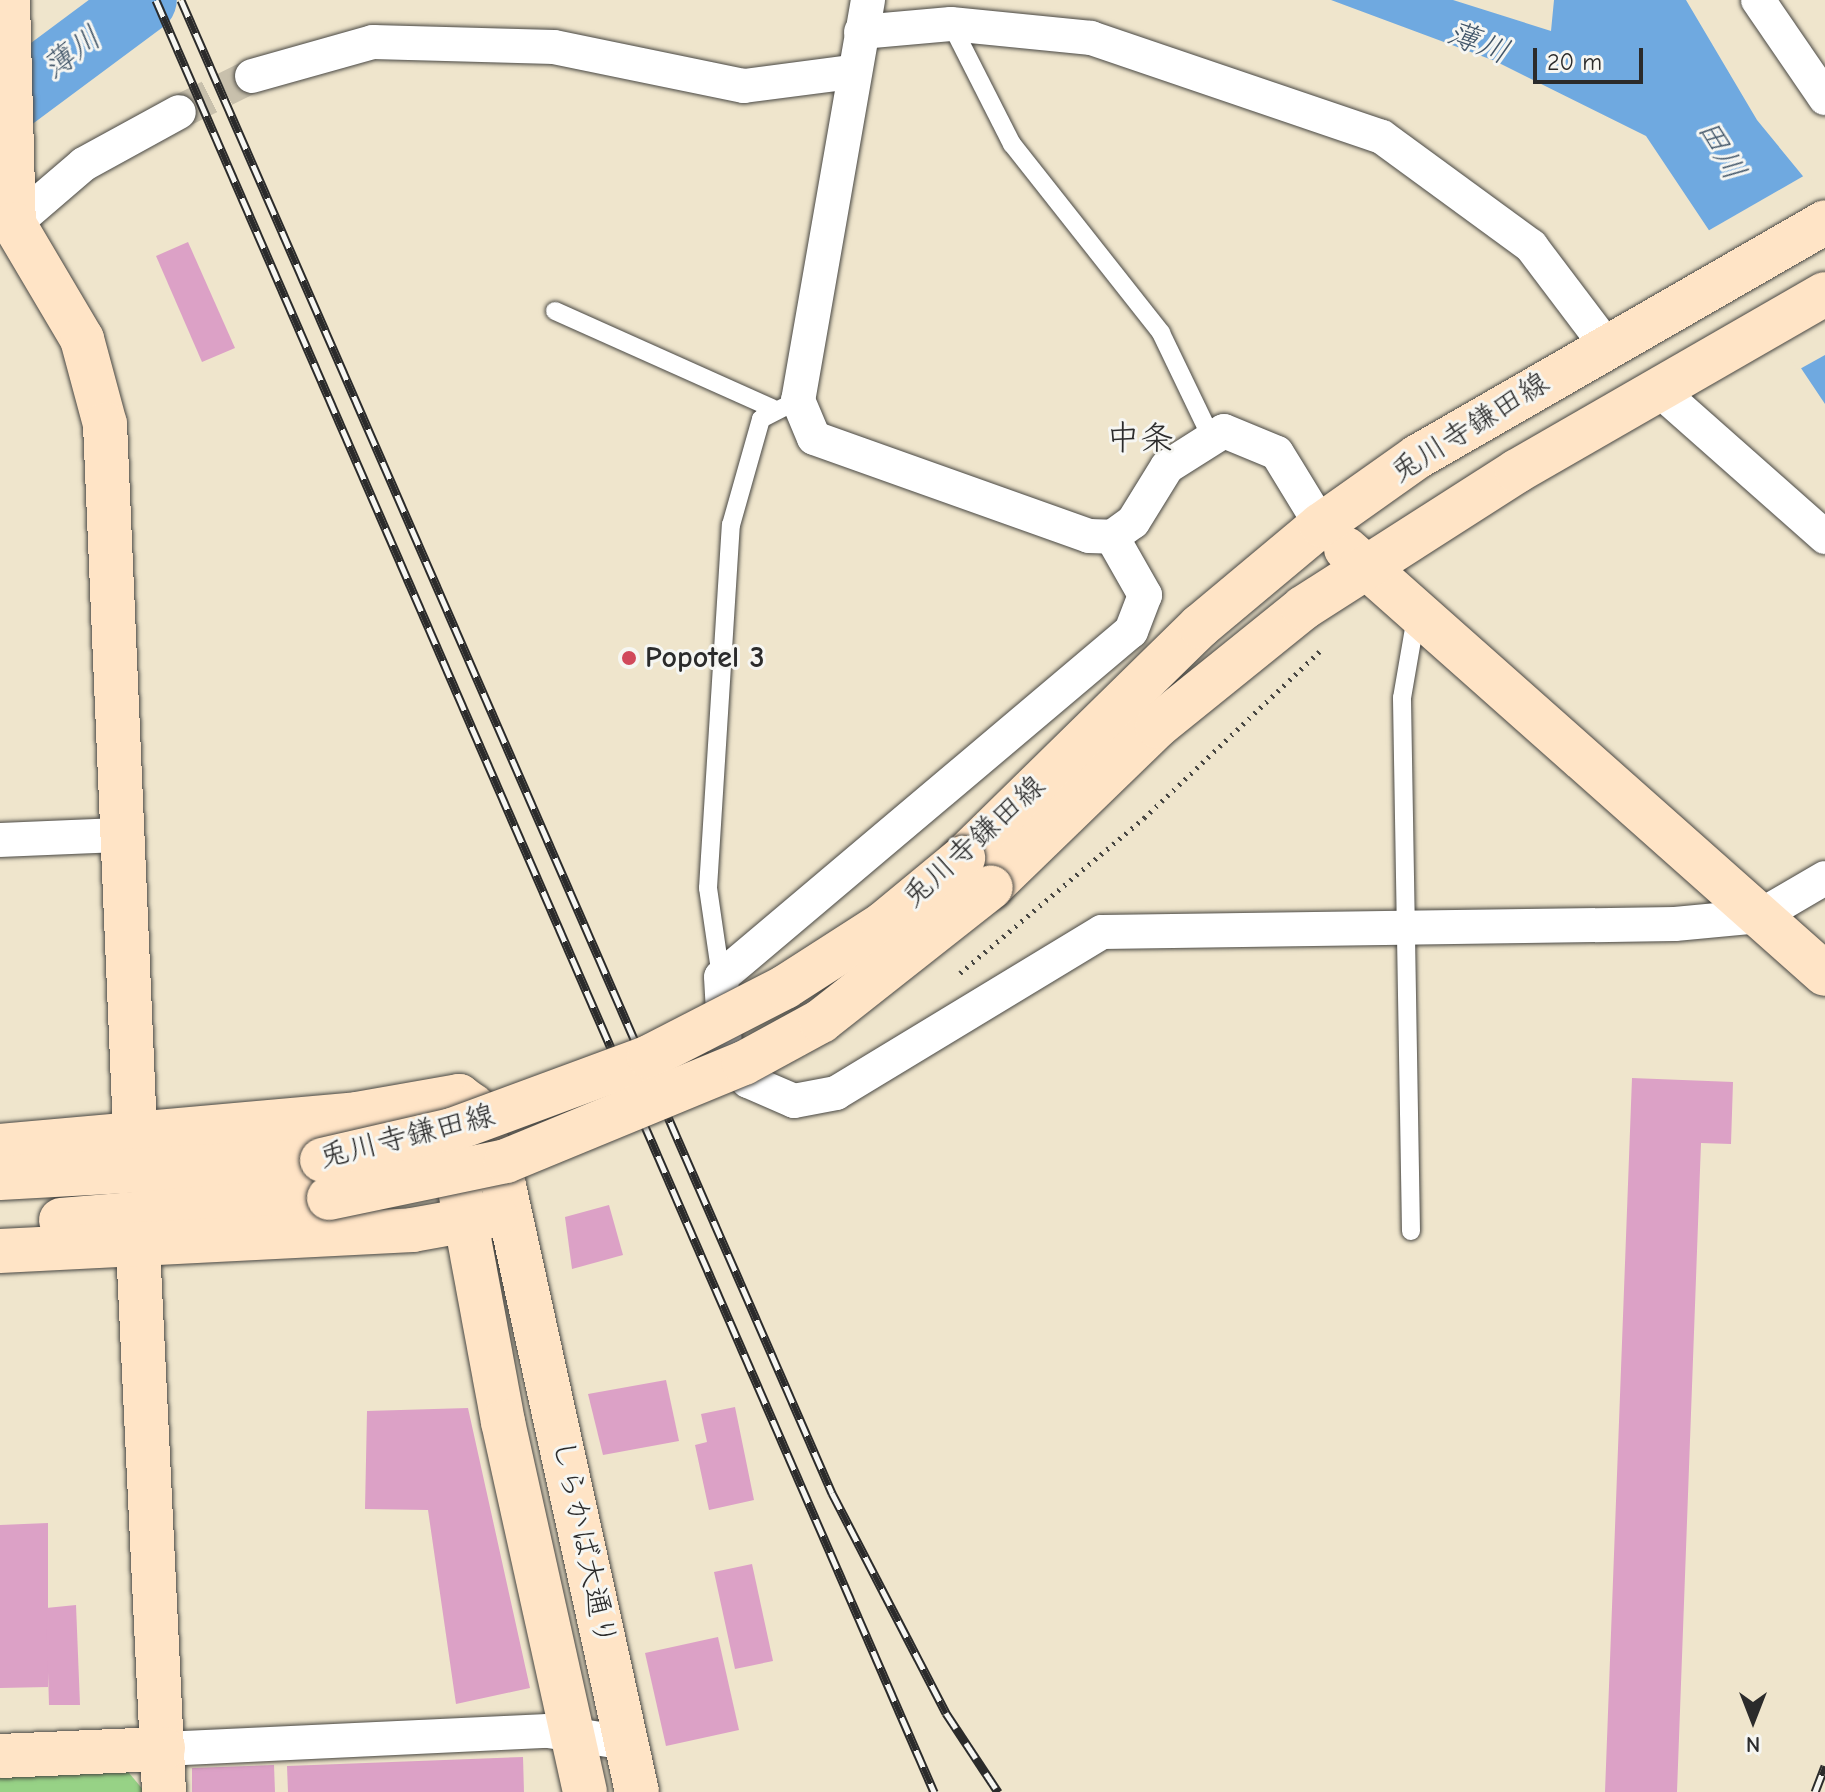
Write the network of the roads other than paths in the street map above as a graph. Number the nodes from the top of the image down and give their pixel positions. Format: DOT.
graph roads {
  1 [pos="8,0"];
  2 [pos="1758,0"];
  3 [pos="865,16"];
  4 [pos="951,24"];
  5 [pos="852,72"];
  6 [pos="252,76"];
  7 [pos="1825,98"];
  8 [pos="179,112"];
  9 [pos="7,216"];
  10 [pos="1825,222"];
  11 [pos="1825,294"];
  12 [pos="555,311"];
  13 [pos="1619,336"];
  14 [pos="1669,384"];
  15 [pos="785,404"];
  16 [pos="1211,437"];
  17 [pos="1321,525"];
  18 [pos="1112,537"];
  19 [pos="1825,537"];
  20 [pos="1365,567"];
  21 [pos="1416,617"];
  22 [pos="120,835"];
  23 [pos="0,840"];
  24 [pos="977,872"];
  25 [pos="1825,878"];
  26 [pos="1760,916"];
  27 [pos="1406,924"];
  28 [pos="1825,974"];
  29 [pos="721,977"];
  30 [pos="135,1130"];
  31 [pos="0,1146"];
  32 [pos="0,1178"];
  33 [pos="326,1179"];
  34 [pos="509,1213"];
  35 [pos="466,1220"];
  36 [pos="0,1225"];
  37 [pos="1411,1231"];
  38 [pos="138,1247"];
  39 [pos="0,1251"];
  40 [pos="572,1731"];
  41 [pos="627,1743"];
  42 [pos="163,1749"];
  43 [pos="0,1756"];
  44 [pos="164,1792"];
  45 [pos="585,1792"];
  46 [pos="637,1792"];
  1 -- 9 [label="street"];
  2 -- 7 [label="street"];
  3 -- 4 [label="street"];
  3 -- 5 [label="street"];
  4 -- 13 [label="street"];
  4 -- 16 [label="lane"];
  5 -- 6 [label="street"];
  5 -- 15 [label="street"];
  8 -- 9 [label="street"];
  9 -- 22 [label="street"];
  10 -- 13 [label="street, 兎川寺鎌田線"];
  11 -- 14 [label="street, 兎川寺鎌田線"];
  12 -- 15 [label="lane"];
  13 -- 17 [label="street, 兎川寺鎌田線"];
  14 -- 19 [label="street"];
  14 -- 20 [label="street, 兎川寺鎌田線"];
  15 -- 18 [label="street"];
  15 -- 29 [label="lane"];
  16 -- 17 [label="street"];
  16 -- 18 [label="street"];
  17 -- 20 [label="street"];
  17 -- 24 [label="street, 兎川寺鎌田線"];
  18 -- 29 [label="street"];
  20 -- 21 [label="street"];
  20 -- 24 [label="street, 兎川寺鎌田線"];
  21 -- 26 [label="street"];
  21 -- 27 [label="lane"];
  22 -- 23 [label="street"];
  22 -- 30 [label="street"];
  24 -- 33 [label="street, 兎川寺鎌田線, bridge"];
  25 -- 26 [label="street"];
  26 -- 27 [label="street"];
  26 -- 28 [label="street"];
  27 -- 29 [label="street"];
  27 -- 37 [label="lane"];
  30 -- 31 [label="street, しらかば大通り"];
  30 -- 34 [label="street, しらかば大通り"];
  30 -- 35 [label="street, しらかば大通り"];
  32 -- 33 [label="street, 兎川寺鎌田線"];
  33 -- 36 [label="street, 兎川寺鎌田線"];
  34 -- 35 [label="street"];
  34 -- 41 [label="street, しらかば大通り"];
  35 -- 38 [label="street"];
  35 -- 40 [label="street, しらかば大通り"];
  38 -- 39 [label="street"];
  38 -- 42 [label="street"];
  40 -- 41 [label="street"];
  40 -- 42 [label="street"];
  40 -- 45 [label="street, しらかば大通り"];
  41 -- 46 [label="street, しらかば大通り"];
  42 -- 43 [label="street"];
  42 -- 44 [label="street"];
}
